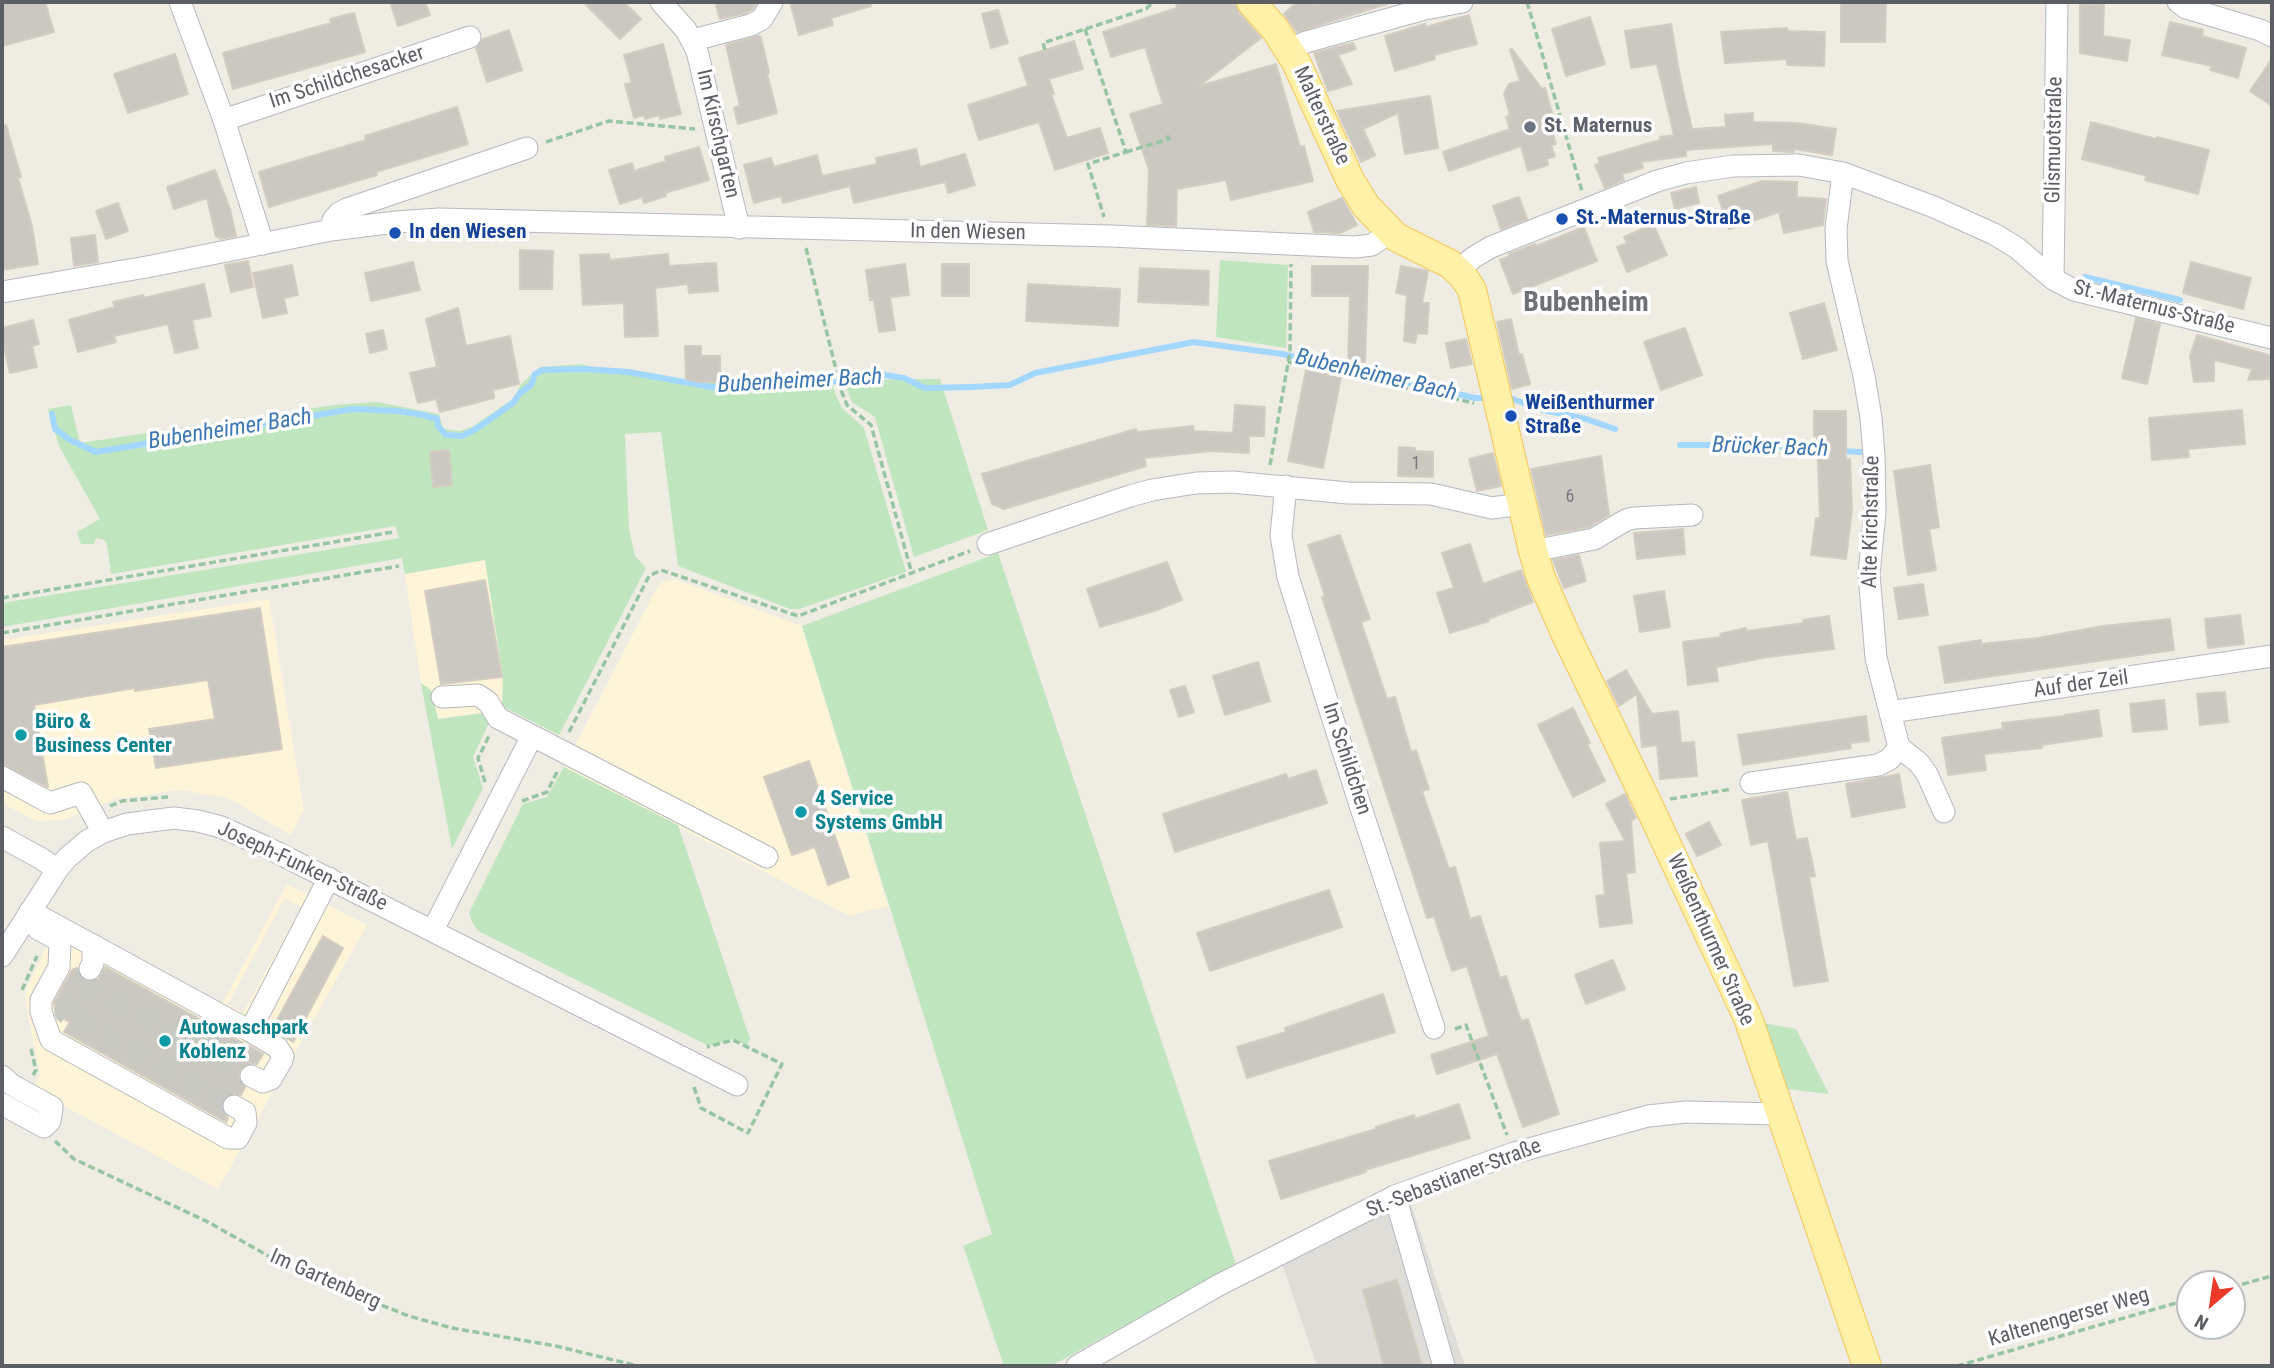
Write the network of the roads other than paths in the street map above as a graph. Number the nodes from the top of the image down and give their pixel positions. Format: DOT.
graph roads {
  1 [pos="180,2"];
  2 [pos="662,2"];
  3 [pos="772,2"];
  4 [pos="1251,2"];
  5 [pos="1462,2"];
  6 [pos="2057,2"];
  7 [pos="2178,2"];
  8 [pos="2272,36"];
  9 [pos="470,37"];
  10 [pos="693,40"];
  11 [pos="1289,50"];
  12 [pos="224,120"];
  13 [pos="527,148"];
  14 [pos="1843,173"];
  15 [pos="739,228"];
  16 [pos="331,230"];
  17 [pos="1390,232"];
  18 [pos="263,244"];
  19 [pos="1457,271"];
  20 [pos="2053,279"];
  21 [pos="2,292"];
  22 [pos="2272,338"];
  23 [pos="1276,485"];
  24 [pos="1521,505"];
  25 [pos="1692,515"];
  26 [pos="988,544"];
  27 [pos="1532,551"];
  28 [pos="2272,656"];
  29 [pos="442,697"];
  30 [pos="1890,712"];
  31 [pos="532,736"];
  32 [pos="1899,747"];
  33 [pos="2,777"];
  34 [pos="1751,783"];
  35 [pos="1944,812"];
  36 [pos="103,832"];
  37 [pos="2,837"];
  38 [pos="767,857"];
  39 [pos="57,870"];
  40 [pos="329,878"];
  41 [pos="24,922"];
  42 [pos="433,930"];
  43 [pos="93,945"];
  44 [pos="2,956"];
  45 [pos="90,969"];
  46 [pos="2,976"];
  47 [pos="1434,1028"];
  48 [pos="250,1031"];
  49 [pos="2,1076"];
  50 [pos="251,1076"];
  51 [pos="737,1085"];
  52 [pos="2,1104"];
  53 [pos="234,1106"];
  54 [pos="1784,1125"];
  55 [pos="1395,1196"];
  56 [pos="1077,1366"];
  57 [pos="1444,1366"];
  58 [pos="1867,1366"];
  1 -- 12 [label="street"];
  2 -- 10 [label="street, Im Kirschgarten"];
  3 -- 10 [label="street, Im Kirschgarten"];
  4 -- 11 [label="main road, Malterstraße"];
  5 -- 11 [label="street"];
  6 -- 20 [label="street, Glismuotstraße"];
  7 -- 8 [label="street"];
  9 -- 12 [label="street, Im Schildchesacker"];
  10 -- 15 [label="street, Im Kirschgarten"];
  11 -- 17 [label="main road, Malterstraße"];
  12 -- 18 [label="street"];
  13 -- 16 [label="street"];
  14 -- 19 [label="street, St.-Maternus-Straße"];
  14 -- 20 [label="street, St.-Maternus-Straße"];
  14 -- 30 [label="street, Alte Kirchstraße"];
  15 -- 16 [label="street, In den Wiesen"];
  15 -- 17 [label="street, In den Wiesen"];
  16 -- 18 [label="street, In den Wiesen"];
  17 -- 19 [label="main road, Weißenthurmer Straße"];
  18 -- 21 [label="street, In den Wiesen"];
  19 -- 24 [label="main road, Weißenthurmer Straße"];
  20 -- 22 [label="street, St.-Maternus-Straße"];
  23 -- 24 [label="street"];
  23 -- 26 [label="street"];
  23 -- 47 [label="street, Im Schildchen"];
  24 -- 27 [label="main road, Weißenthurmer Straße"];
  25 -- 27 [label="street"];
  27 -- 54 [label="main road, Weißenthurmer Straße"];
  28 -- 30 [label="street, Auf der Zeil"];
  29 -- 31 [label="street"];
  30 -- 32 [label="street, Alte Kirchstraße"];
  31 -- 38 [label="street"];
  31 -- 42 [label="street"];
  32 -- 34 [label="street"];
  32 -- 35 [label="street"];
  33 -- 36 [label="street"];
  36 -- 39 [label="street, Joseph-Funken-Straße"];
  36 -- 40 [label="street, Joseph-Funken-Straße"];
  37 -- 39 [label="street"];
  39 -- 41 [label="street, Joseph-Funken-Straße"];
  40 -- 42 [label="street, Joseph-Funken-Straße"];
  40 -- 48 [label="street"];
  41 -- 43 [label="street"];
  41 -- 44 [label="street, Joseph-Funken-Straße"];
  41 -- 46 [label="street, Joseph-Funken-Straße"];
  41 -- 53 [label="street"];
  42 -- 51 [label="street, Joseph-Funken-Straße"];
  43 -- 45 [label="street"];
  43 -- 48 [label="street"];
  48 -- 50 [label="street"];
  49 -- 52 [label="street"];
  54 -- 55 [label="street, St.-Sebastianer-Straße"];
  54 -- 58 [label="main road, Weißenthurmer Straße"];
  55 -- 56 [label="street, St.-Sebastianer-Straße"];
  55 -- 57 [label="street"];
}
